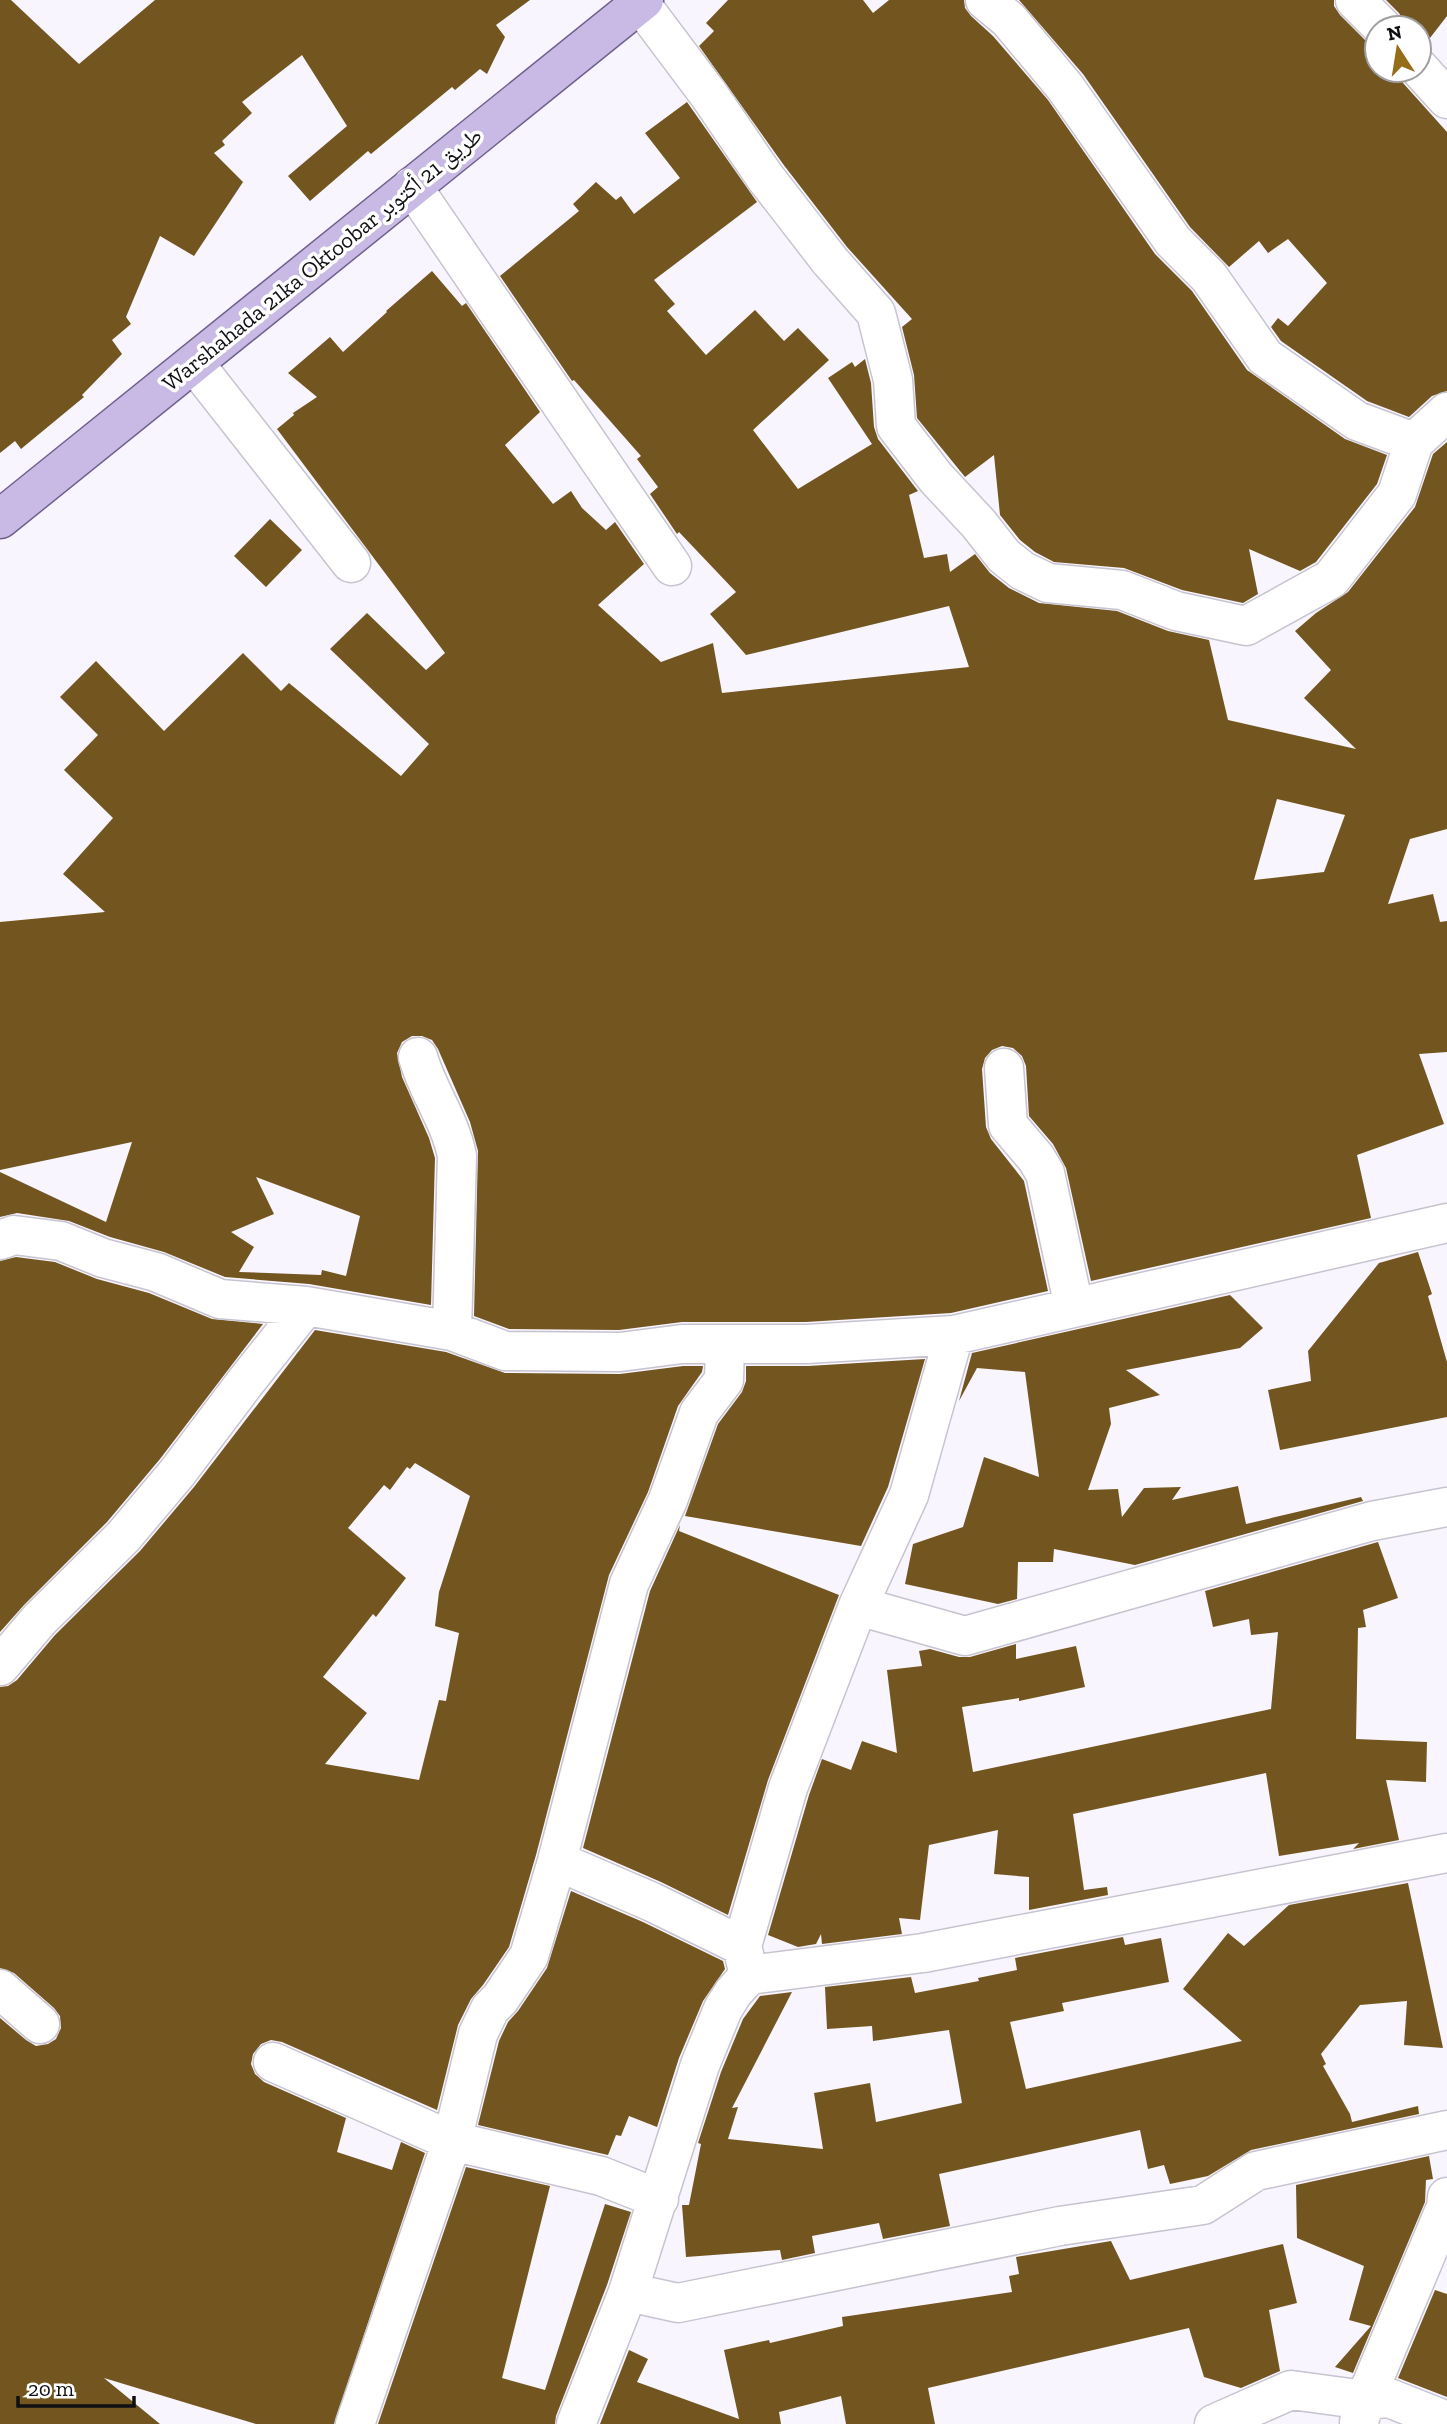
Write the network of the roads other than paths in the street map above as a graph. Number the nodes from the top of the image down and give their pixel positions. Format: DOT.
graph roads {
  1 [pos="985,0"];
  2 [pos="1355,0"];
  3 [pos="642,2"];
  4 [pos="1370,14"];
  5 [pos="1433,84"];
  6 [pos="1447,99"];
  7 [pos="412,186"];
  8 [pos="194,363"];
  9 [pos="1447,412"];
  10 [pos="1414,443"];
  11 [pos="0,519"];
  12 [pos="351,563"];
  13 [pos="672,566"];
  14 [pos="418,1057"];
  15 [pos="1004,1068"];
  16 [pos="1447,1223"];
  17 [pos="0,1240"];
  18 [pos="306,1306"];
  19 [pos="1074,1307"];
  20 [pos="452,1331"];
  21 [pos="954,1335"];
  22 [pos="725,1344"];
  23 [pos="1447,1507"];
  24 [pos="858,1606"];
  25 [pos="0,1666"];
  26 [pos="1447,1853"];
  27 [pos="557,1861"];
  28 [pos="746,1961"];
  29 [pos="0,1989"];
  30 [pos="40,2024"];
  31 [pos="273,2062"];
  32 [pos="1447,2130"];
  33 [pos="452,2141"];
  34 [pos="659,2199"];
  35 [pos="1447,2204"];
  36 [pos="628,2292"];
  37 [pos="1362,2412"];
  38 [pos="1447,2421"];
  39 [pos="355,2424"];
  40 [pos="576,2424"];
  41 [pos="1214,2424"];
  1 -- 10 [label="street"];
  2 -- 4 [label="street"];
  3 -- 7 [label="main road, Warshahada 21ka Oktoobar طريق 21 أكتوبر"];
  3 -- 10 [label="street"];
  5 -- 6 [label="street"];
  7 -- 8 [label="main road, Warshahada 21ka Oktoobar طريق 21 أكتوبر"];
  7 -- 13 [label="street"];
  8 -- 11 [label="main road, Warshahada 21ka Oktoobar طريق 21 أكتوبر"];
  8 -- 12 [label="street"];
  9 -- 10 [label="street"];
  14 -- 20 [label="street"];
  15 -- 19 [label="street"];
  16 -- 19 [label="street"];
  17 -- 18 [label="street"];
  18 -- 20 [label="street"];
  18 -- 25 [label="street"];
  19 -- 21 [label="street"];
  20 -- 22 [label="street"];
  21 -- 22 [label="street"];
  21 -- 24 [label="street"];
  22 -- 27 [label="street"];
  23 -- 24 [label="street"];
  24 -- 28 [label="street"];
  26 -- 28 [label="street"];
  27 -- 28 [label="street"];
  27 -- 33 [label="street"];
  28 -- 34 [label="street"];
  29 -- 30 [label="street"];
  31 -- 33 [label="street"];
  32 -- 36 [label="street"];
  33 -- 34 [label="street"];
  33 -- 39 [label="street"];
  34 -- 36 [label="street"];
  35 -- 37 [label="street"];
  36 -- 40 [label="street"];
  37 -- 38 [label="street"];
  37 -- 41 [label="street"];
}
